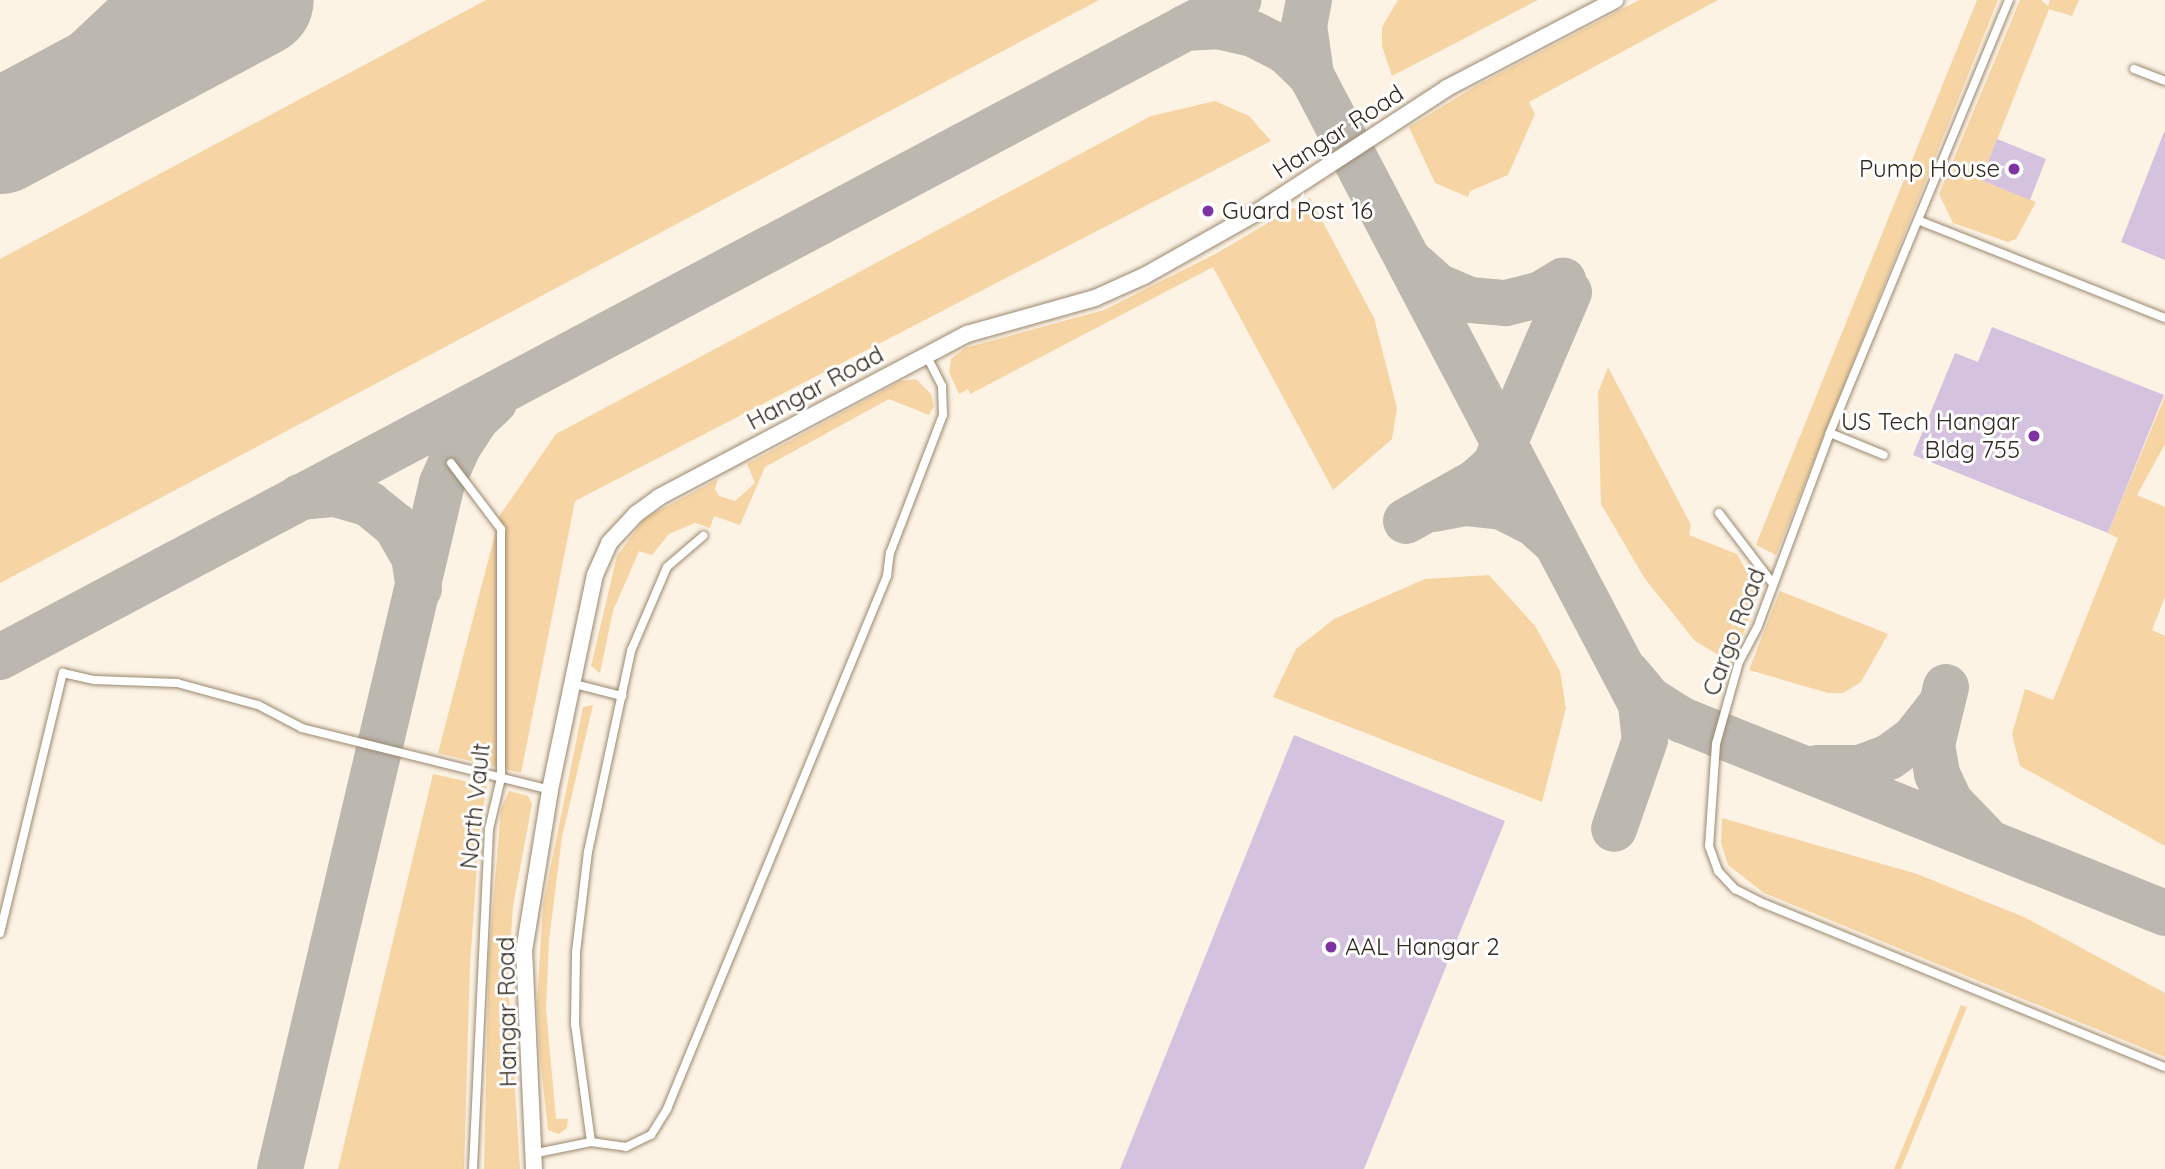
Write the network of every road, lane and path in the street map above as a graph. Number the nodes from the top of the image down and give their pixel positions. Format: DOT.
graph roads {
  1 [pos="1615,0"];
  2 [pos="2009,0"];
  3 [pos="2134,69"];
  4 [pos="2165,81"];
  5 [pos="1920,221"];
  6 [pos="2165,318"];
  7 [pos="926,355"];
  8 [pos="1830,433"];
  9 [pos="1884,455"];
  10 [pos="451,463"];
  11 [pos="1719,513"];
  12 [pos="703,536"];
  13 [pos="1773,584"];
  14 [pos="572,683"];
  15 [pos="622,696"];
  16 [pos="501,778"];
  17 [pos="550,790"];
  18 [pos="0,933"];
  19 [pos="2165,1067"];
  20 [pos="591,1142"];
  21 [pos="533,1161"];
  22 [pos="473,1169"];
  1 -- 7 [label="street, Hangar Road"];
  2 -- 5 [label="lane, Cargo Road"];
  3 -- 4 [label="lane"];
  5 -- 6 [label="lane"];
  5 -- 8 [label="lane, Cargo Road"];
  7 -- 14 [label="street, Hangar Road"];
  7 -- 20 [label="lane"];
  8 -- 9 [label="lane"];
  8 -- 13 [label="lane, Cargo Road"];
  10 -- 16 [label="lane, North Vault"];
  11 -- 13 [label="lane"];
  12 -- 15 [label="lane"];
  13 -- 19 [label="lane, Cargo Road"];
  14 -- 15 [label="lane"];
  14 -- 17 [label="street, Hangar Road"];
  15 -- 20 [label="lane"];
  16 -- 17 [label="lane"];
  16 -- 18 [label="lane"];
  16 -- 22 [label="lane, North Vault"];
  17 -- 21 [label="street, Hangar Road"];
  20 -- 21 [label="lane"];
}
